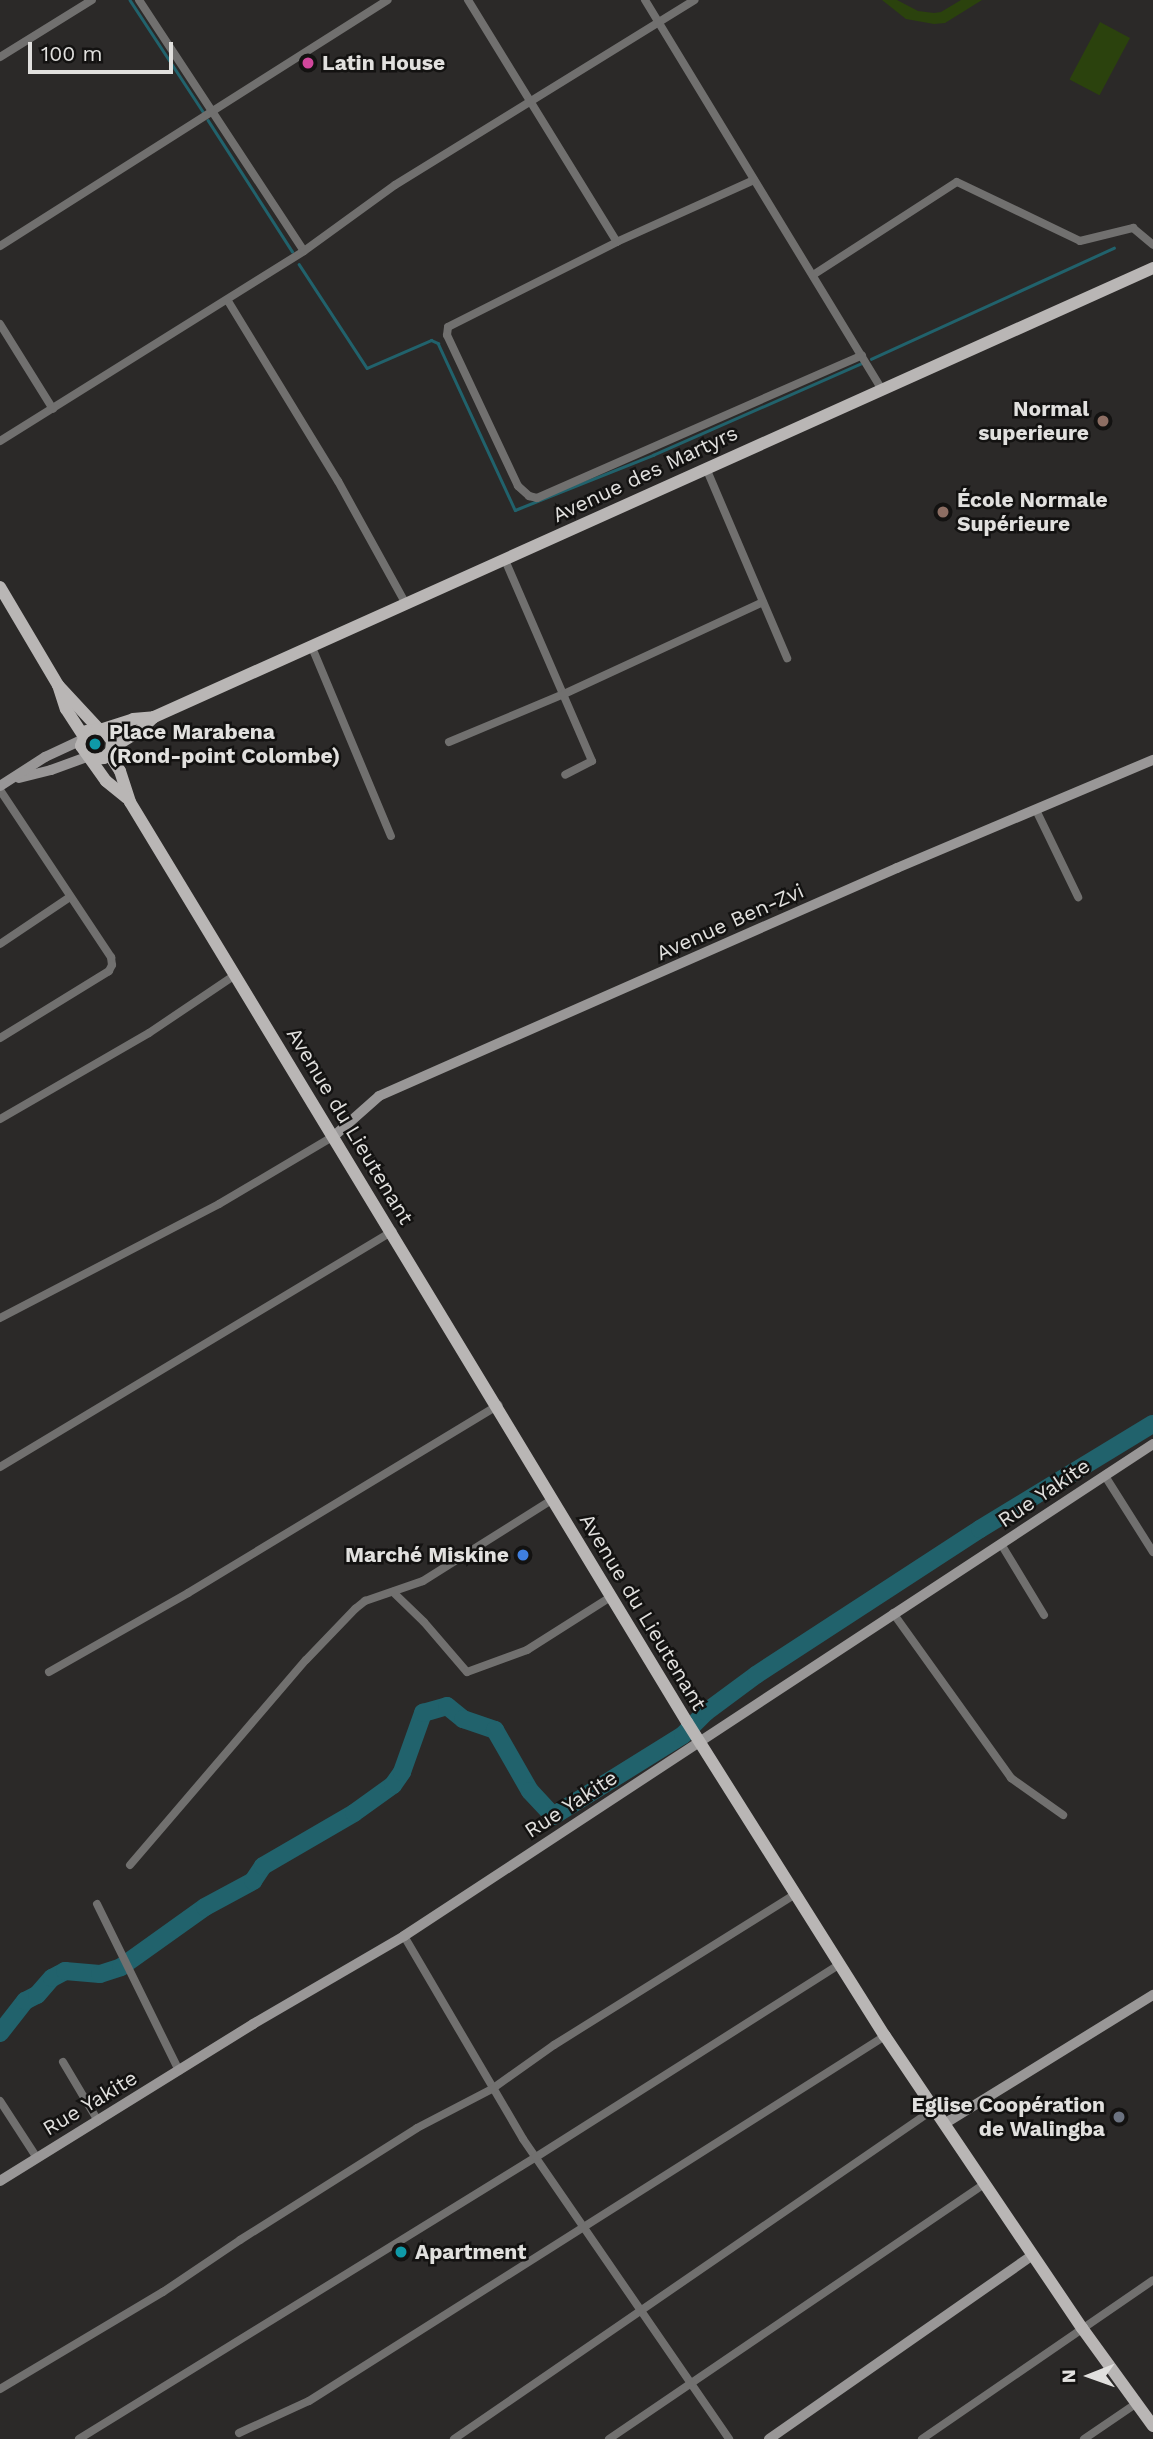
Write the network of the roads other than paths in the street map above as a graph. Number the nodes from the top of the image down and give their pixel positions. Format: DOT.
graph roads {
  1 [pos="92,0"];
  2 [pos="139,0"];
  3 [pos="388,0"];
  4 [pos="468,0"];
  5 [pos="645,0"];
  6 [pos="695,0"];
  7 [pos="659,24"];
  8 [pos="0,57"];
  9 [pos="529,102"];
  10 [pos="211,114"];
  11 [pos="754,180"];
  12 [pos="617,242"];
  13 [pos="0,246"];
  14 [pos="1153,246"];
  15 [pos="304,251"];
  16 [pos="1153,268"];
  17 [pos="813,275"];
  18 [pos="228,301"];
  19 [pos="0,324"];
  20 [pos="862,355"];
  21 [pos="881,388"];
  22 [pos="53,408"];
  23 [pos="0,441"];
  24 [pos="706,467"];
  25 [pos="505,560"];
  26 [pos="0,587"];
  27 [pos="763,602"];
  28 [pos="406,604"];
  29 [pos="311,645"];
  30 [pos="787,658"];
  31 [pos="58,685"];
  32 [pos="564,694"];
  33 [pos="154,717"];
  34 [pos="101,728"];
  35 [pos="82,738"];
  36 [pos="449,742"];
  37 [pos="110,751"];
  38 [pos="89,758"];
  39 [pos="1153,760"];
  40 [pos="565,775"];
  41 [pos="13,779"];
  42 [pos="0,788"];
  43 [pos="128,799"];
  44 [pos="1036,810"];
  45 [pos="391,836"];
  46 [pos="71,897"];
  47 [pos="1078,897"];
  48 [pos="0,944"];
  49 [pos="235,975"];
  50 [pos="0,1038"];
  51 [pos="0,1119"];
  52 [pos="334,1136"];
  53 [pos="391,1231"];
  54 [pos="0,1318"];
  55 [pos="498,1405"];
  56 [pos="1153,1444"];
  57 [pos="0,1468"];
  58 [pos="1105,1476"];
  59 [pos="553,1499"];
  60 [pos="1001,1544"];
  61 [pos="1153,1552"];
  62 [pos="393,1592"];
  63 [pos="612,1597"];
  64 [pos="893,1613"];
  65 [pos="1044,1615"];
  66 [pos="48,1672"];
  67 [pos="699,1741"];
  68 [pos="1063,1815"];
  69 [pos="131,1865"];
  70 [pos="796,1894"];
  71 [pos="97,1904"];
  72 [pos="404,1936"];
  73 [pos="839,1965"];
  74 [pos="1153,1995"];
  75 [pos="885,2036"];
  76 [pos="62,2062"];
  77 [pos="179,2071"];
  78 [pos="492,2089"];
  79 [pos="0,2101"];
  80 [pos="934,2109"];
  81 [pos="98,2121"];
  82 [pos="944,2124"];
  83 [pos="537,2157"];
  84 [pos="37,2158"];
  85 [pos="0,2181"];
  86 [pos="985,2183"];
  87 [pos="584,2227"];
  88 [pos="1033,2255"];
  89 [pos="1153,2280"];
  90 [pos="642,2311"];
  91 [pos="1082,2328"];
  92 [pos="690,2382"];
  93 [pos="0,2389"];
  94 [pos="1137,2403"];
  95 [pos="1153,2426"];
  96 [pos="239,2433"];
  97 [pos="79,2439"];
  98 [pos="454,2439"];
  99 [pos="609,2439"];
  100 [pos="729,2439"];
  101 [pos="769,2439"];
  102 [pos="922,2439"];
  103 [pos="1084,2439"];
  1 -- 8 [label="street"];
  2 -- 10 [label="street"];
  3 -- 10 [label="street"];
  4 -- 9 [label="street"];
  5 -- 7 [label="street"];
  6 -- 7 [label="street"];
  7 -- 9 [label="street"];
  7 -- 11 [label="street"];
  9 -- 12 [label="street"];
  9 -- 15 [label="street"];
  10 -- 13 [label="street"];
  10 -- 15 [label="street"];
  11 -- 12 [label="street"];
  11 -- 17 [label="street"];
  12 -- 20 [label="street"];
  14 -- 17 [label="street"];
  15 -- 18 [label="street"];
  16 -- 21 [label="main road, Avenue des Martyrs"];
  17 -- 20 [label="street"];
  18 -- 22 [label="street"];
  18 -- 28 [label="street"];
  19 -- 22 [label="street"];
  20 -- 21 [label="street"];
  21 -- 24 [label="main road, Avenue des Martyrs"];
  22 -- 23 [label="street"];
  24 -- 25 [label="main road, Avenue des Martyrs"];
  24 -- 27 [label="street"];
  25 -- 28 [label="main road, Avenue des Martyrs"];
  25 -- 32 [label="street"];
  26 -- 31 [label="main road"];
  27 -- 30 [label="street"];
  27 -- 32 [label="street"];
  28 -- 29 [label="main road, Avenue des Martyrs"];
  29 -- 33 [label="main road, Avenue des Martyrs"];
  29 -- 45 [label="street"];
  31 -- 34 [label="main road"];
  31 -- 35 [label="main road"];
  32 -- 36 [label="street"];
  32 -- 40 [label="street"];
  33 -- 34 [label="main road, Avenue des Martyrs"];
  33 -- 37 [label="main road, Avenue des Martyrs"];
  34 -- 35 [label="main road, Avenue des Martyrs"];
  34 -- 37 [label="main road, Avenue du Lieutenant"];
  35 -- 38 [label="main road, Avenue du Lieutenant"];
  35 -- 41 [label="main road"];
  37 -- 38 [label="main road, Avenue des Martyrs"];
  37 -- 43 [label="main road, Avenue du Lieutenant"];
  38 -- 41 [label="main road"];
  38 -- 43 [label="main road, Avenue du Lieutenant"];
  39 -- 44 [label="main road, Avenue Ben-Zvi"];
  41 -- 42 [label="main road"];
  42 -- 46 [label="street"];
  43 -- 49 [label="main road, Avenue du Lieutenant"];
  44 -- 47 [label="street"];
  44 -- 52 [label="main road, Avenue Ben-Zvi"];
  46 -- 48 [label="street"];
  46 -- 50 [label="street"];
  49 -- 51 [label="street"];
  49 -- 52 [label="main road, Avenue du Lieutenant"];
  52 -- 53 [label="main road, Avenue du Lieutenant"];
  52 -- 54 [label="street"];
  53 -- 55 [label="main road, Avenue du Lieutenant"];
  53 -- 57 [label="street"];
  55 -- 59 [label="main road, Avenue du Lieutenant"];
  55 -- 66 [label="street"];
  56 -- 58 [label="main road, Rue Yakite"];
  58 -- 60 [label="main road, Rue Yakite"];
  58 -- 61 [label="street"];
  59 -- 62 [label="street"];
  59 -- 63 [label="main road, Avenue du Lieutenant"];
  60 -- 64 [label="main road, Rue Yakite"];
  60 -- 65 [label="street"];
  62 -- 63 [label="street"];
  62 -- 69 [label="street"];
  63 -- 67 [label="main road, Avenue du Lieutenant"];
  64 -- 67 [label="main road, Rue Yakite"];
  64 -- 68 [label="street"];
  67 -- 70 [label="main road, Avenue du Lieutenant"];
  67 -- 72 [label="main road, Rue Yakite"];
  70 -- 73 [label="main road, Avenue du Lieutenant"];
  70 -- 78 [label="street"];
  71 -- 77 [label="street"];
  72 -- 77 [label="main road, Rue Yakite"];
  72 -- 78 [label="street"];
  73 -- 75 [label="main road, Avenue du Lieutenant"];
  73 -- 83 [label="street"];
  74 -- 82 [label="main road"];
  75 -- 80 [label="main road, Avenue du Lieutenant"];
  75 -- 87 [label="street"];
  76 -- 81 [label="street"];
  77 -- 81 [label="main road, Rue Yakite"];
  78 -- 83 [label="street"];
  78 -- 93 [label="street"];
  79 -- 84 [label="street"];
  80 -- 82 [label="main road, Avenue du Lieutenant"];
  80 -- 90 [label="street"];
  81 -- 84 [label="main road, Rue Yakite"];
  82 -- 86 [label="main road, Avenue du Lieutenant"];
  83 -- 87 [label="street"];
  83 -- 97 [label="street"];
  84 -- 85 [label="main road, Rue Yakite"];
  86 -- 88 [label="main road, Avenue du Lieutenant"];
  86 -- 92 [label="street"];
  87 -- 90 [label="street"];
  87 -- 96 [label="street"];
  88 -- 91 [label="main road, Avenue du Lieutenant"];
  88 -- 101 [label="main road"];
  89 -- 91 [label="street"];
  90 -- 92 [label="street"];
  90 -- 98 [label="street"];
  91 -- 94 [label="main road, Avenue du Lieutenant"];
  91 -- 102 [label="street"];
  92 -- 99 [label="street"];
  92 -- 100 [label="street"];
  94 -- 95 [label="main road, Avenue du Lieutenant"];
  94 -- 103 [label="street"];
}
